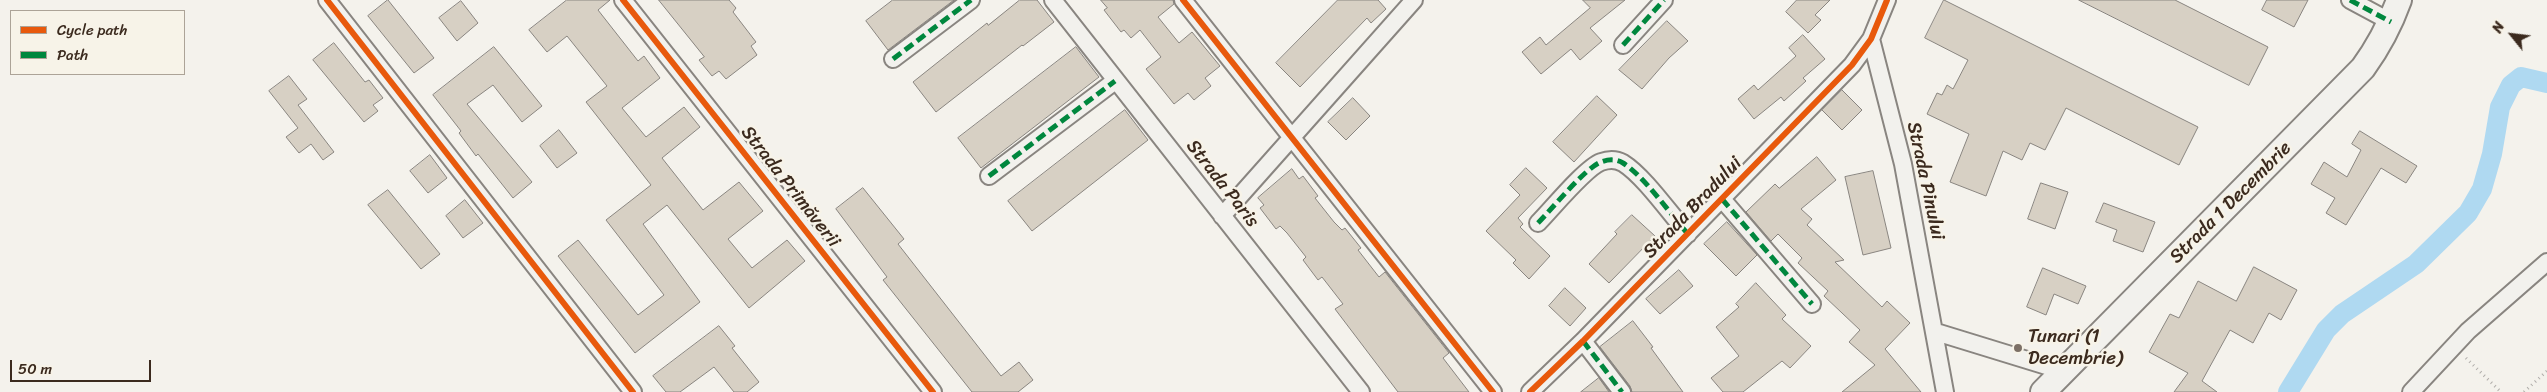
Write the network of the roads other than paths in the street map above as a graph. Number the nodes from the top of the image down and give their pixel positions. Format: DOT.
graph roads {
  1 [pos="327,0"];
  2 [pos="623,0"];
  3 [pos="970,0"];
  4 [pos="1053,0"];
  5 [pos="1183,0"];
  6 [pos="1414,0"];
  7 [pos="1664,0"];
  8 [pos="1887,0"];
  9 [pos="2350,0"];
  10 [pos="2395,11"];
  11 [pos="1871,39"];
  12 [pos="1623,45"];
  13 [pos="893,59"];
  14 [pos="1115,81"];
  15 [pos="1290,137"];
  16 [pos="989,176"];
  17 [pos="1722,200"];
  18 [pos="1222,216"];
  19 [pos="1538,223"];
  20 [pos="1688,234"];
  21 [pos="2547,262"];
  22 [pos="1812,304"];
  23 [pos="1936,332"];
  24 [pos="1583,342"];
  25 [pos="2063,371"];
  26 [pos="632,392"];
  27 [pos="933,392"];
  28 [pos="1361,392"];
  29 [pos="1493,392"];
  30 [pos="1530,392"];
  31 [pos="1622,392"];
  32 [pos="1945,392"];
  33 [pos="2043,392"];
  34 [pos="2411,392"];
  1 -- 26 [label="street"];
  2 -- 27 [label="street, Strada Primăverii"];
  3 -- 13 [label="street"];
  4 -- 14 [label="street, Strada Paris"];
  5 -- 15 [label="street"];
  6 -- 15 [label="street"];
  7 -- 12 [label="street"];
  8 -- 11 [label="street, Strada Bradului"];
  9 -- 10 [label="street"];
  10 -- 25 [label="main road, Strada 1 Decembrie"];
  11 -- 17 [label="street, Strada Bradului"];
  11 -- 23 [label="street, Strada Pinului"];
  14 -- 16 [label="street"];
  14 -- 18 [label="street, Strada Paris"];
  15 -- 18 [label="street"];
  15 -- 29 [label="street"];
  17 -- 20 [label="street, Strada Bradului"];
  17 -- 22 [label="street"];
  18 -- 28 [label="street, Strada Paris"];
  19 -- 20 [label="street"];
  20 -- 24 [label="street, Strada Bradului"];
  21 -- 34 [label="street"];
  23 -- 25 [label="street"];
  23 -- 32 [label="street, Strada Pinului"];
  24 -- 30 [label="street, Strada Bradului"];
  24 -- 31 [label="street"];
  25 -- 33 [label="main road, Strada 1 Decembrie"];
}
